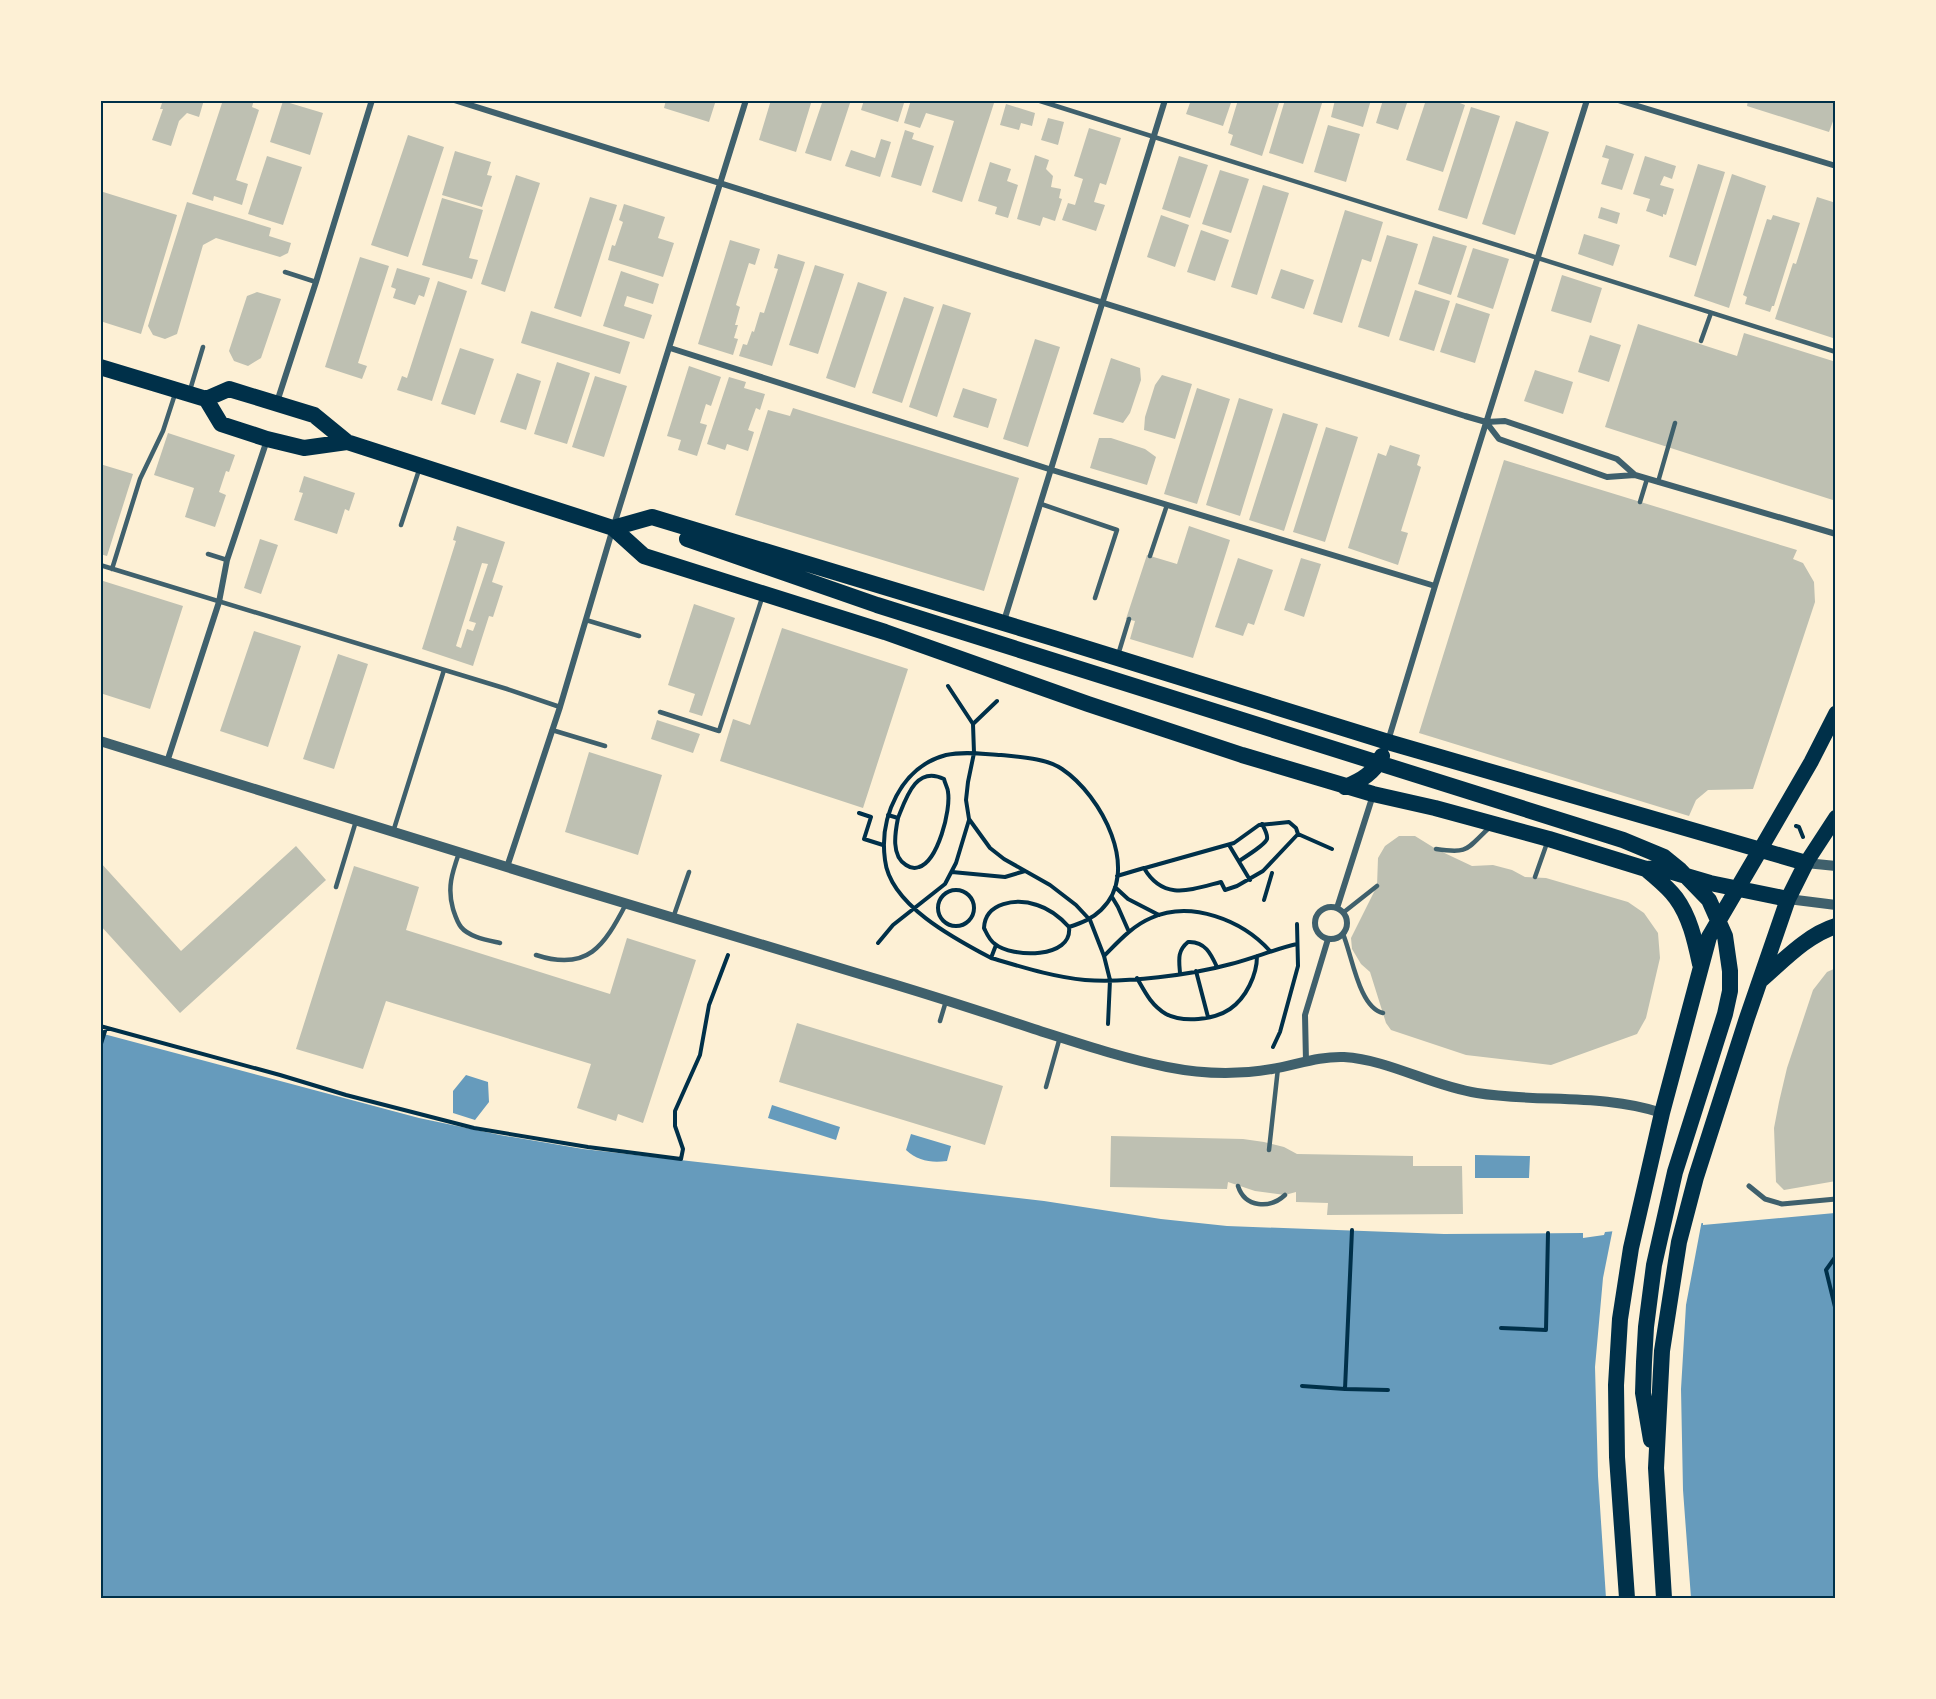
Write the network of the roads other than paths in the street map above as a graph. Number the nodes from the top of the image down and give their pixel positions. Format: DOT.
graph roads {
  1 [pos="372,100"];
  2 [pos="454,100"];
  3 [pos="746,100"];
  4 [pos="1037,100"];
  5 [pos="1165,100"];
  6 [pos="1587,100"];
  7 [pos="1618,100"];
  8 [pos="1154,137"];
  9 [pos="1836,166"];
  10 [pos="720,184"];
  11 [pos="1538,258"];
  12 [pos="285,272"];
  13 [pos="316,282"];
  14 [pos="1103,303"];
  15 [pos="1711,313"];
  16 [pos="1701,341"];
  17 [pos="203,347"];
  18 [pos="670,348"];
  19 [pos="1836,352"];
  20 [pos="100,367"];
  21 [pos="182,392"];
  22 [pos="206,399"];
  23 [pos="277,402"];
  24 [pos="1486,422"];
  25 [pos="1675,423"];
  26 [pos="267,439"];
  27 [pos="347,442"];
  28 [pos="420,467"];
  29 [pos="1052,470"];
  30 [pos="1635,476"];
  31 [pos="1647,479"];
  32 [pos="1658,482"];
  33 [pos="1640,502"];
  34 [pos="1041,504"];
  35 [pos="1167,505"];
  36 [pos="402,525"];
  37 [pos="613,528"];
  38 [pos="1836,534"];
  39 [pos="208,554"];
  40 [pos="1150,556"];
  41 [pos="227,560"];
  42 [pos="100,565"];
  43 [pos="112,569"];
  44 [pos="1435,586"];
  45 [pos="764,593"];
  46 [pos="1095,598"];
  47 [pos="219,602"];
  48 [pos="586,620"];
  49 [pos="1129,620"];
  50 [pos="1003,624"];
  51 [pos="639,636"];
  52 [pos="1117,658"];
  53 [pos="444,670"];
  54 [pos="560,707"];
  55 [pos="660,712"];
  56 [pos="1836,713"];
  57 [pos="552,730"];
  58 [pos="100,741"];
  59 [pos="1388,742"];
  60 [pos="605,746"];
  61 [pos="167,762"];
  62 [pos="1345,787"];
  63 [pos="1373,795"];
  64 [pos="1836,817"];
  65 [pos="356,820"];
  66 [pos="1493,824"];
  67 [pos="393,832"];
  68 [pos="1549,839"];
  69 [pos="1436,849"];
  70 [pos="1760,850"];
  71 [pos="459,853"];
  72 [pos="1806,863"];
  73 [pos="1836,866"];
  74 [pos="507,867"];
  75 [pos="1646,869"];
  76 [pos="689,872"];
  77 [pos="1535,877"];
  78 [pos="1377,886"];
  79 [pos="336,887"];
  80 [pos="1739,889"];
  81 [pos="1788,899"];
  82 [pos="626,904"];
  83 [pos="1836,905"];
  84 [pos="1338,908"];
  85 [pos="1344,912"];
  86 [pos="673,918"];
  87 [pos="1836,926"];
  88 [pos="1343,933"];
  89 [pos="1328,939"];
  90 [pos="500,943"];
  91 [pos="536,955"];
  92 [pos="1701,968"];
  93 [pos="1760,981"];
  94 [pos="946,1000"];
  95 [pos="1383,1013"];
  96 [pos="939,1021"];
  97 [pos="1060,1037"];
  98 [pos="1306,1061"];
  99 [pos="1278,1068"];
  100 [pos="1046,1087"];
  101 [pos="1662,1113"];
  102 [pos="1269,1150"];
  103 [pos="1238,1186"];
  104 [pos="1749,1186"];
  105 [pos="1285,1195"];
  106 [pos="1836,1199"];
  107 [pos="1656,1476"];
  108 [pos="1627,1599"];
  109 [pos="1664,1599"];
  1 -- 13 [label="street"];
  2 -- 10 [label="street"];
  3 -- 10 [label="street"];
  4 -- 8 [label="lane"];
  5 -- 8 [label="street"];
  6 -- 11 [label="street"];
  7 -- 9 [label="street"];
  8 -- 11 [label="lane"];
  8 -- 14 [label="street"];
  10 -- 14 [label="street"];
  10 -- 18 [label="street"];
  11 -- 15 [label="lane"];
  11 -- 24 [label="street"];
  12 -- 13 [label="lane"];
  13 -- 23 [label="street"];
  14 -- 24 [label="street"];
  14 -- 29 [label="street"];
  15 -- 16 [label="lane"];
  15 -- 19 [label="lane"];
  17 -- 21 [label="lane"];
  18 -- 29 [label="street"];
  18 -- 37 [label="street"];
  20 -- 21 [label="highway"];
  21 -- 22 [label="highway"];
  21 -- 43 [label="lane"];
  22 -- 23 [label="highway"];
  22 -- 26 [label="highway"];
  23 -- 27 [label="highway"];
  24 -- 30 [label="street"];
  24 -- 30 [label="street"];
  24 -- 44 [label="street"];
  25 -- 32 [label="lane"];
  26 -- 27 [label="highway"];
  26 -- 41 [label="street"];
  27 -- 28 [label="highway"];
  28 -- 36 [label="lane"];
  28 -- 37 [label="highway"];
  29 -- 34 [label="street"];
  29 -- 35 [label="street"];
  30 -- 31 [label="street"];
  31 -- 32 [label="street"];
  31 -- 33 [label="lane"];
  32 -- 38 [label="street"];
  34 -- 46 [label="lane"];
  34 -- 50 [label="street"];
  35 -- 40 [label="lane"];
  35 -- 44 [label="street"];
  37 -- 45 [label="highway"];
  37 -- 48 [label="street"];
  37 -- 50 [label="highway"];
  37 -- 107 [label="highway"];
  39 -- 41 [label="lane"];
  41 -- 47 [label="street"];
  42 -- 43 [label="lane"];
  43 -- 47 [label="lane"];
  44 -- 59 [label="street"];
  45 -- 55 [label="lane"];
  45 -- 62 [label="highway"];
  47 -- 53 [label="lane"];
  47 -- 61 [label="street"];
  48 -- 51 [label="lane"];
  48 -- 54 [label="street"];
  49 -- 52 [label="lane"];
  50 -- 52 [label="highway"];
  52 -- 59 [label="highway"];
  53 -- 54 [label="lane"];
  53 -- 67 [label="lane"];
  54 -- 57 [label="street"];
  56 -- 70 [label="main road"];
  57 -- 60 [label="lane"];
  57 -- 74 [label="street"];
  58 -- 61 [label="street"];
  59 -- 62 [label="highway"];
  59 -- 70 [label="highway"];
  61 -- 65 [label="street"];
  62 -- 63 [label="highway"];
  63 -- 66 [label="highway"];
  63 -- 84 [label="street"];
  64 -- 72 [label="main road"];
  65 -- 67 [label="street"];
  65 -- 79 [label="lane"];
  66 -- 68 [label="highway"];
  66 -- 69 [label="lane"];
  67 -- 71 [label="street"];
  68 -- 75 [label="highway"];
  68 -- 77 [label="lane"];
  70 -- 72 [label="highway"];
  70 -- 80 [label="highway"];
  71 -- 74 [label="street"];
  71 -- 90 [label="lane"];
  72 -- 73 [label="street"];
  72 -- 81 [label="highway"];
  74 -- 82 [label="street"];
  75 -- 80 [label="highway"];
  75 -- 92 [label="highway"];
  76 -- 86 [label="lane"];
  78 -- 85 [label="lane"];
  80 -- 81 [label="highway"];
  80 -- 92 [label="highway"];
  81 -- 83 [label="street"];
  81 -- 93 [label="highway"];
  82 -- 86 [label="street"];
  82 -- 91 [label="lane"];
  84 -- 85 [label="street"];
  84 -- 89 [label="street"];
  85 -- 88 [label="street"];
  86 -- 94 [label="street"];
  87 -- 93 [label="highway"];
  88 -- 89 [label="street"];
  88 -- 95 [label="lane"];
  89 -- 98 [label="street"];
  92 -- 101 [label="highway"];
  93 -- 107 [label="highway"];
  94 -- 96 [label="lane"];
  94 -- 97 [label="street"];
  97 -- 99 [label="street"];
  97 -- 100 [label="lane"];
  98 -- 99 [label="street"];
  98 -- 101 [label="street"];
  99 -- 102 [label="lane"];
  101 -- 108 [label="highway"];
  103 -- 105 [label="lane"];
  104 -- 106 [label="street"];
  107 -- 109 [label="highway"];
}
